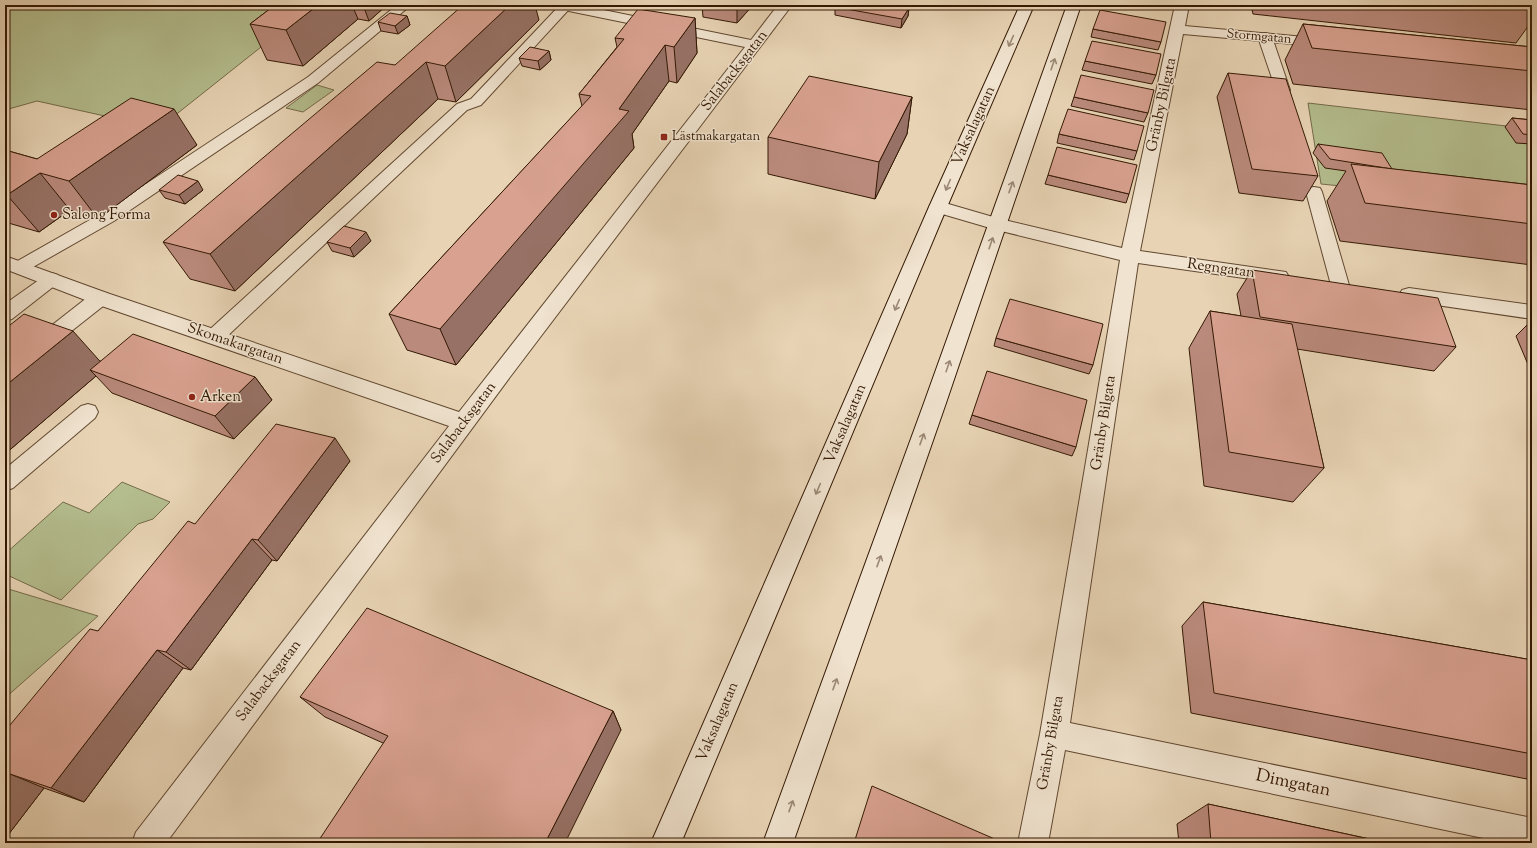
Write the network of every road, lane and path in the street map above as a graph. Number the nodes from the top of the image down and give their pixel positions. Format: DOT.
graph roads {
  1 [pos="405,5"];
  2 [pos="785,5"];
  3 [pos="1027,5"];
  4 [pos="1074,5"];
  5 [pos="1182,5"];
  6 [pos="573,6"];
  7 [pos="1178,29"];
  8 [pos="1265,37"];
  9 [pos="754,45"];
  10 [pos="1342,45"];
  11 [pos="1282,90"];
  12 [pos="1314,192"];
  13 [pos="938,207"];
  14 [pos="997,224"];
  15 [pos="1130,256"];
  16 [pos="12,265"];
  17 [pos="52,279"];
  18 [pos="1294,279"];
  19 [pos="1340,285"];
  20 [pos="1394,293"];
  21 [pos="100,298"];
  22 [pos="1532,312"];
  23 [pos="5,314"];
  24 [pos="214,337"];
  25 [pos="5,373"];
  26 [pos="88,412"];
  27 [pos="465,423"];
  28 [pos="5,482"];
  29 [pos="1054,734"];
  30 [pos="1532,833"];
  31 [pos="146,843"];
  32 [pos="666,843"];
  33 [pos="778,843"];
  34 [pos="1033,843"];
  1 -- 16 [label="lane"];
  2 -- 9 [label="street, Salabacksgatan"];
  3 -- 13 [label="street, Vaksalagatan, one-way"];
  14 -- 4 [label="street, one-way"];
  5 -- 7 [label="street, Gränby Bilgata"];
  6 -- 9 [label="street"];
  6 -- 24 [label="lane"];
  7 -- 8 [label="street, Stormgatan"];
  7 -- 15 [label="street, Gränby Bilgata"];
  8 -- 10 [label="street, Stormgatan"];
  8 -- 11 [label="lane"];
  9 -- 27 [label="street, Salabacksgatan"];
  12 -- 19 [label="lane"];
  13 -- 14 [label="street, Regngatan"];
  13 -- 32 [label="street, Vaksalagatan, one-way"];
  14 -- 15 [label="street, Regngatan"];
  33 -- 14 [label="street, one-way"];
  15 -- 18 [label="street, Regngatan"];
  15 -- 29 [label="street, Gränby Bilgata"];
  16 -- 17 [label="street, Skomakargatan"];
  17 -- 21 [label="street, Skomakargatan"];
  17 -- 23 [label="lane"];
  20 -- 22 [label="street"];
  21 -- 24 [label="street, Skomakargatan"];
  21 -- 25 [label="lane"];
  24 -- 27 [label="street, Skomakargatan"];
  26 -- 28 [label="lane"];
  27 -- 31 [label="street, Salabacksgatan"];
  29 -- 30 [label="street, Dimgatan"];
  29 -- 34 [label="street, Gränby Bilgata"];
}
